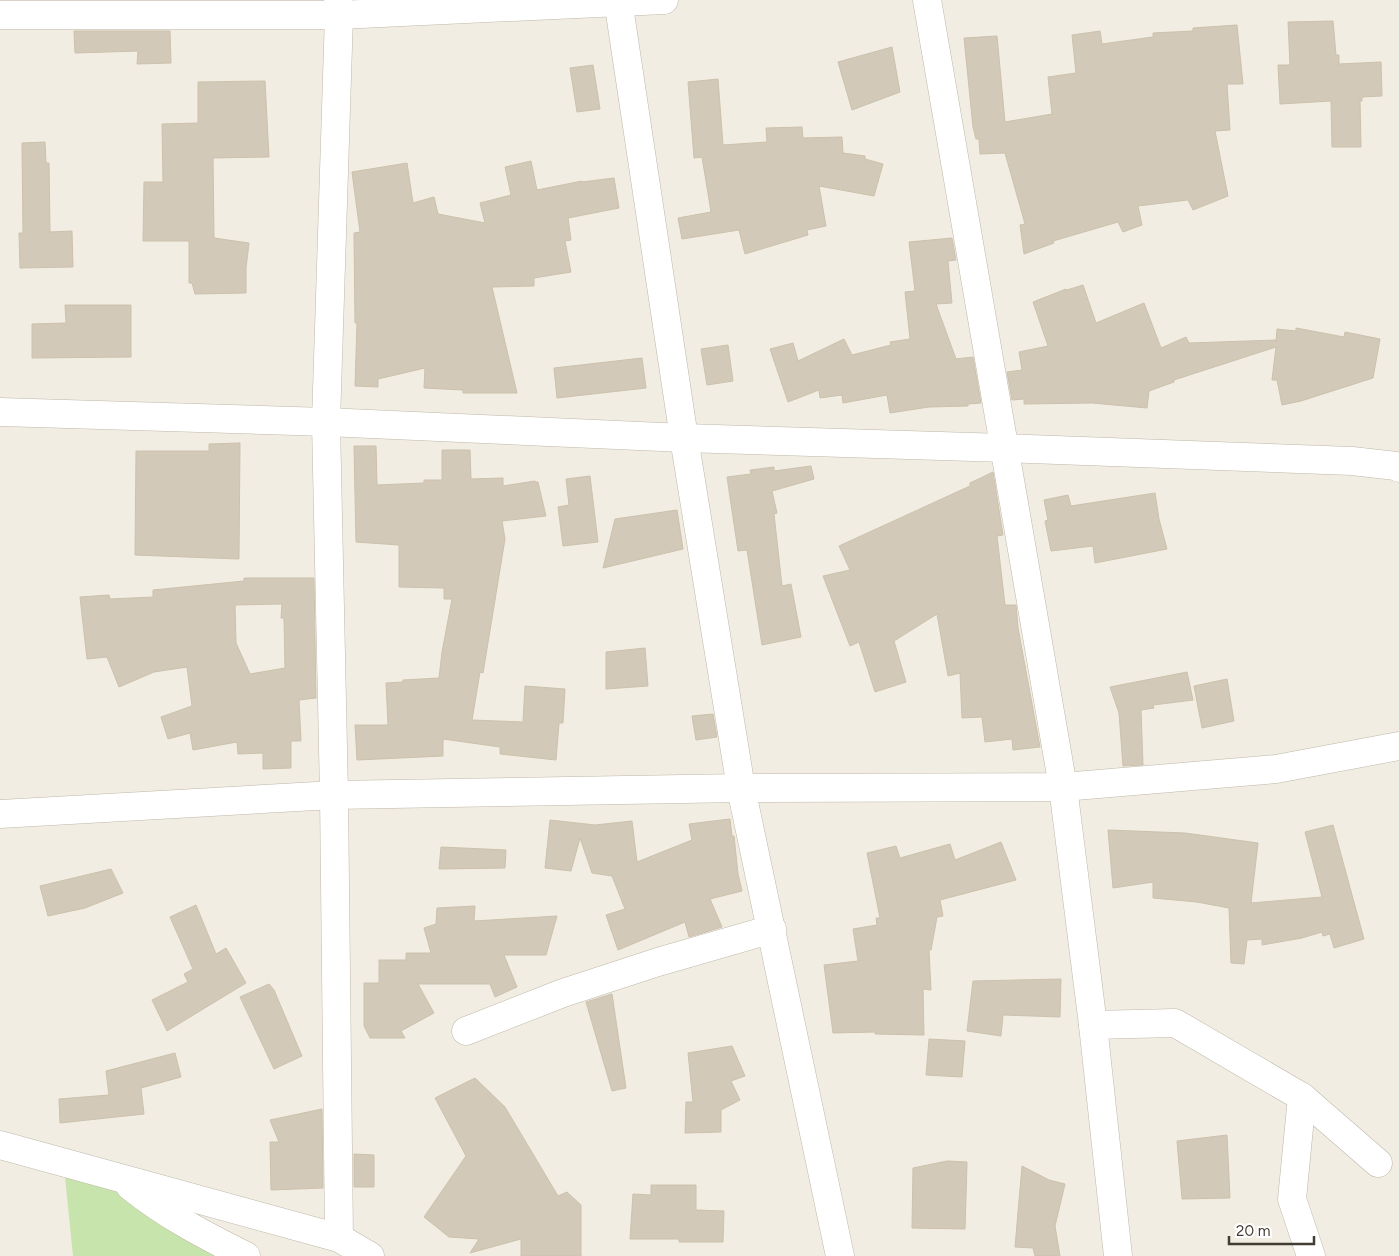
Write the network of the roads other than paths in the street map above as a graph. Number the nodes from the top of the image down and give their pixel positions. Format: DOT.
graph roads {
  1 [pos="664,0"];
  2 [pos="927,0"];
  3 [pos="618,1"];
  4 [pos="338,7"];
  5 [pos="0,15"];
  6 [pos="0,412"];
  7 [pos="326,422"];
  8 [pos="684,438"];
  9 [pos="1005,448"];
  10 [pos="1399,468"];
  11 [pos="1399,746"];
  12 [pos="1063,787"];
  13 [pos="741,788"];
  14 [pos="334,795"];
  15 [pos="0,814"];
  16 [pos="772,929"];
  17 [pos="1092,1025"];
  18 [pos="466,1031"];
  19 [pos="1302,1097"];
  20 [pos="0,1145"];
  21 [pos="1378,1163"];
  22 [pos="119,1178"];
  23 [pos="338,1238"];
  24 [pos="246,1256"];
  25 [pos="370,1256"];
  26 [pos="840,1256"];
  27 [pos="1118,1256"];
  28 [pos="1311,1256"];
  1 -- 3 [label="street"];
  2 -- 9 [label="street"];
  3 -- 4 [label="street"];
  3 -- 8 [label="street"];
  4 -- 5 [label="street"];
  4 -- 7 [label="street"];
  6 -- 7 [label="street"];
  7 -- 8 [label="street"];
  7 -- 14 [label="street"];
  8 -- 9 [label="street"];
  8 -- 13 [label="street"];
  9 -- 10 [label="street"];
  9 -- 12 [label="street"];
  11 -- 12 [label="street"];
  12 -- 13 [label="street"];
  12 -- 17 [label="street"];
  13 -- 14 [label="street"];
  13 -- 16 [label="street"];
  14 -- 15 [label="street"];
  14 -- 23 [label="street"];
  16 -- 18 [label="street"];
  16 -- 26 [label="street"];
  17 -- 19 [label="street"];
  17 -- 27 [label="street"];
  19 -- 21 [label="street"];
  19 -- 28 [label="street"];
  20 -- 22 [label="street"];
  22 -- 23 [label="street"];
  22 -- 24 [label="street"];
  23 -- 25 [label="street"];
}
